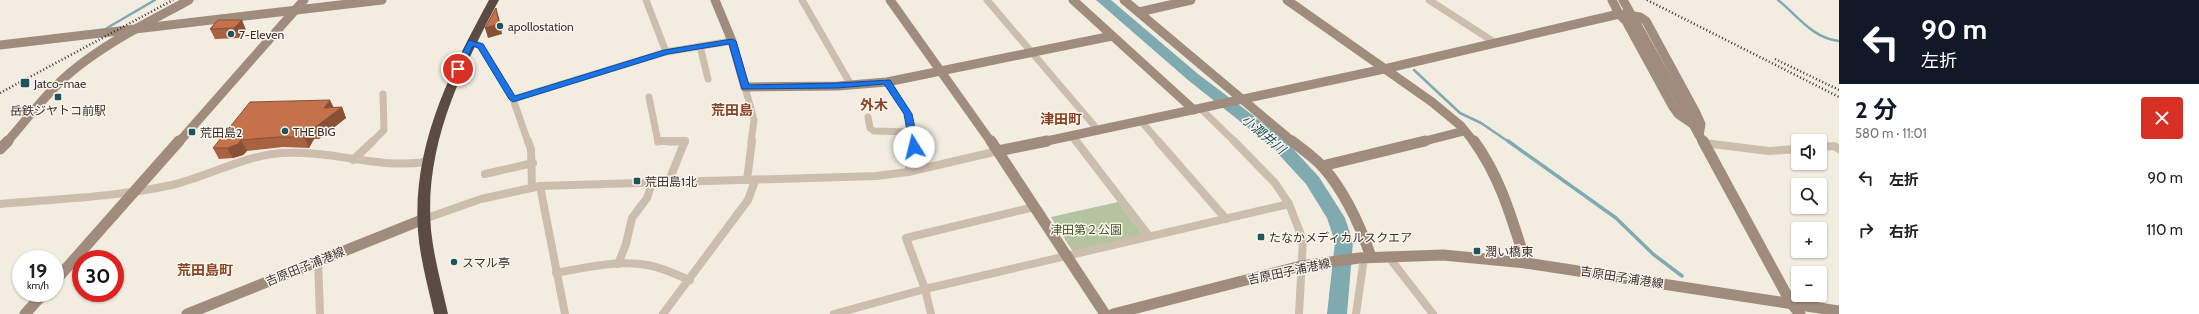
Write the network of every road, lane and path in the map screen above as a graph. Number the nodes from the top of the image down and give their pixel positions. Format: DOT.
graph roads {
  1 [pos="189,0"];
  2 [pos="304,0"];
  3 [pos="382,0"];
  4 [pos="494,0"];
  5 [pos="646,0"];
  6 [pos="715,0"];
  7 [pos="802,0"];
  8 [pos="890,0"];
  9 [pos="987,0"];
  10 [pos="1073,0"];
  11 [pos="1124,0"];
  12 [pos="1191,0"];
  13 [pos="1287,0"];
  14 [pos="1429,0"];
  15 [pos="1612,0"];
  16 [pos="1623,0"];
  17 [pos="295,10"];
  18 [pos="1139,12"];
  19 [pos="1620,14"];
  20 [pos="138,28"];
  21 [pos="1112,36"];
  22 [pos="732,41"];
  23 [pos="471,42"];
  24 [pos="1494,42"];
  25 [pos="0,45"];
  26 [pos="700,46"];
  27 [pos="666,52"];
  28 [pos="1032,53"];
  29 [pos="1384,69"];
  30 [pos="940,70"];
  31 [pos="708,79"];
  32 [pos="887,82"];
  33 [pos="851,85"];
  34 [pos="745,88"];
  35 [pos="383,94"];
  36 [pos="649,97"];
  37 [pos="513,99"];
  38 [pos="1242,99"];
  39 [pos="1197,109"];
  40 [pos="868,117"];
  41 [pos="1141,121"];
  42 [pos="1694,125"];
  43 [pos="1098,130"];
  44 [pos="1464,131"];
  45 [pos="912,132"];
  46 [pos="1072,136"];
  47 [pos="1702,139"];
  48 [pos="1827,146"];
  49 [pos="0,149"];
  50 [pos="1791,149"];
  51 [pos="1839,149"];
  52 [pos="998,151"];
  53 [pos="353,160"];
  54 [pos="426,162"];
  55 [pos="533,163"];
  56 [pos="1322,166"];
  57 [pos="908,172"];
  58 [pos="485,174"];
  59 [pos="751,180"];
  60 [pos="668,182"];
  61 [pos="652,183"];
  62 [pos="536,187"];
  63 [pos="136,190"];
  64 [pos="0,204"];
  65 [pos="1290,204"];
  66 [pos="1034,207"];
  67 [pos="1226,218"];
  68 [pos="424,219"];
  69 [pos="1149,236"];
  70 [pos="1067,255"];
  71 [pos="1388,256"];
  72 [pos="1365,258"];
  73 [pos="318,261"];
  74 [pos="1526,263"];
  75 [pos="618,264"];
  76 [pos="1305,265"];
  77 [pos="64,271"];
  78 [pos="556,273"];
  79 [pos="690,280"];
  80 [pos="925,289"];
  81 [pos="36,302"];
  82 [pos="1793,308"];
  83 [pos="209,309"];
  84 [pos="1839,311"];
  85 [pos="25,314"];
  86 [pos="187,314"];
  87 [pos="320,314"];
  88 [pos="440,314"];
  89 [pos="565,314"];
  90 [pos="663,314"];
  91 [pos="834,314"];
  92 [pos="931,314"];
  93 [pos="1106,314"];
  94 [pos="1113,314"];
  95 [pos="1299,314"];
  96 [pos="1356,314"];
  97 [pos="1433,314"];
  98 [pos="1800,314"];
  1 -- 20 [label="street"];
  2 -- 17 [label="street"];
  3 -- 17 [label="street"];
  4 -- 23 [label="highway"];
  5 -- 27 [label="street"];
  6 -- 22 [label="street"];
  7 -- 33 [label="street"];
  8 -- 30 [label="street"];
  9 -- 28 [label="street"];
  10 -- 21 [label="street"];
  11 -- 18 [label="street"];
  12 -- 18 [label="street"];
  13 -- 29 [label="street"];
  14 -- 24 [label="street"];
  15 -- 19 [label="street"];
  16 -- 42 [label="street"];
  17 -- 20 [label="street"];
  17 -- 63 [label="street"];
  18 -- 38 [label="street"];
  19 -- 24 [label="street"];
  19 -- 42 [label="street"];
  19 -- 47 [label="street"];
  20 -- 25 [label="street"];
  20 -- 49 [label="street"];
  21 -- 28 [label="street"];
  21 -- 39 [label="street"];
  22 -- 26 [label="street"];
  22 -- 34 [label="street"];
  23 -- 37 [label="street"];
  23 -- 54 [label="highway"];
  24 -- 29 [label="street"];
  26 -- 27 [label="street"];
  26 -- 31 [label="street"];
  27 -- 37 [label="street"];
  28 -- 30 [label="street"];
  28 -- 43 [label="street"];
  29 -- 38 [label="street"];
  29 -- 44 [label="street"];
  30 -- 32 [label="street"];
  30 -- 52 [label="street"];
  32 -- 33 [label="street"];
  32 -- 45 [label="street"];
  33 -- 34 [label="street"];
  34 -- 59 [label="street"];
  35 -- 53 [label="street"];
  36 -- 60 [label="street"];
  37 -- 55 [label="street"];
  38 -- 39 [label="street"];
  38 -- 56 [label="street"];
  39 -- 41 [label="street"];
  39 -- 65 [label="street"];
  40 -- 45 [label="street"];
  41 -- 43 [label="street"];
  41 -- 67 [label="street"];
  42 -- 47 [label="street"];
  43 -- 46 [label="street"];
  44 -- 56 [label="street"];
  44 -- 74 [label="street"];
  45 -- 57 [label="street"];
  46 -- 52 [label="street"];
  46 -- 69 [label="street"];
  47 -- 50 [label="street"];
  47 -- 82 [label="street"];
  48 -- 51 [label="street"];
  52 -- 57 [label="street"];
  52 -- 66 [label="street"];
  53 -- 54 [label="street"];
  53 -- 63 [label="street"];
  54 -- 68 [label="highway"];
  55 -- 58 [label="street"];
  55 -- 62 [label="street"];
  56 -- 72 [label="street"];
  57 -- 59 [label="street"];
  59 -- 60 [label="street"];
  59 -- 79 [label="street"];
  60 -- 61 [label="street"];
  61 -- 62 [label="street"];
  61 -- 75 [label="street"];
  62 -- 68 [label="street"];
  62 -- 78 [label="street"];
  63 -- 64 [label="street"];
  63 -- 77 [label="street"];
  65 -- 67 [label="street"];
  65 -- 76 [label="street"];
  66 -- 70 [label="street"];
  66 -- 80 [label="street"];
  67 -- 69 [label="street"];
  68 -- 73 [label="street, 吉原田子浦港線"];
  68 -- 88 [label="highway"];
  69 -- 70 [label="street"];
  70 -- 80 [label="street"];
  70 -- 93 [label="street"];
  71 -- 72 [label="street, 吉原田子浦港線"];
  71 -- 74 [label="street, 吉原田子浦港線"];
  71 -- 97 [label="street"];
  72 -- 76 [label="street, 吉原田子浦港線"];
  72 -- 96 [label="street"];
  73 -- 83 [label="street, 吉原田子浦港線"];
  73 -- 87 [label="street"];
  74 -- 82 [label="street, 吉原田子浦港線"];
  75 -- 78 [label="street"];
  75 -- 79 [label="street"];
  76 -- 94 [label="street, 吉原田子浦港線"];
  76 -- 95 [label="street"];
  78 -- 89 [label="street"];
  79 -- 90 [label="street"];
  80 -- 91 [label="street"];
  80 -- 92 [label="street"];
  81 -- 85 [label="street"];
  82 -- 84 [label="street, 吉原田子浦港線"];
  82 -- 98 [label="street"];
  83 -- 86 [label="street, 吉原田子浦港線"];
}
